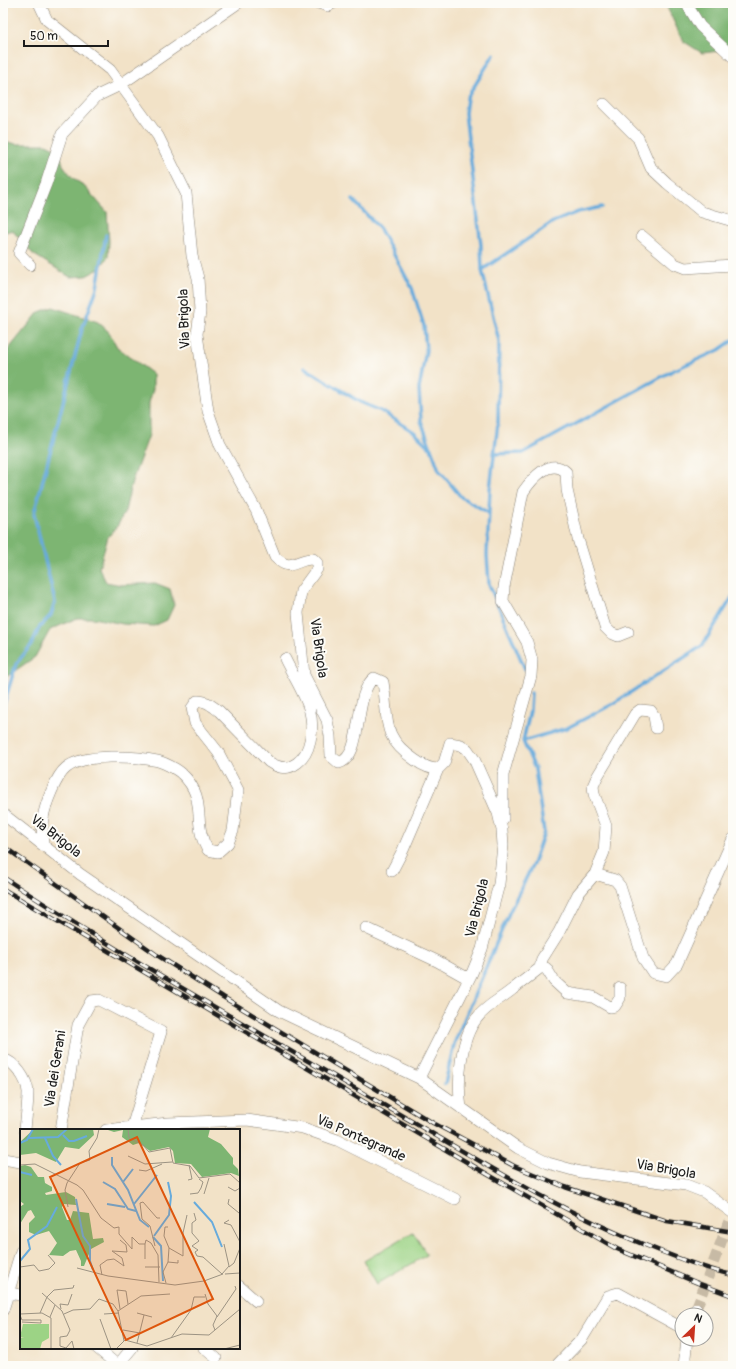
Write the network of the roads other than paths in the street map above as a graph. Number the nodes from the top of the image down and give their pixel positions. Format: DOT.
graph roads {
  1 [pos="39,3"];
  2 [pos="238,3"];
  3 [pos="318,3"];
  4 [pos="333,3"];
  5 [pos="686,3"];
  6 [pos="733,57"];
  7 [pos="120,85"];
  8 [pos="604,104"];
  9 [pos="733,221"];
  10 [pos="642,236"];
  11 [pos="30,265"];
  12 [pos="733,265"];
  13 [pos="628,632"];
  14 [pos="284,659"];
  15 [pos="656,728"];
  16 [pos="438,769"];
  17 [pos="3,814"];
  18 [pos="502,830"];
  19 [pos="733,839"];
  20 [pos="43,845"];
  21 [pos="392,870"];
  22 [pos="595,874"];
  23 [pos="366,928"];
  24 [pos="540,968"];
  25 [pos="469,979"];
  26 [pos="620,988"];
  27 [pos="3,1059"];
  28 [pos="419,1078"];
  29 [pos="461,1108"];
  30 [pos="132,1127"];
  31 [pos="25,1129"];
  32 [pos="60,1129"];
  33 [pos="115,1129"];
  34 [pos="3,1159"];
  35 [pos="20,1162"];
  36 [pos="455,1199"];
  37 [pos="733,1213"];
  38 [pos="20,1254"];
  39 [pos="240,1287"];
  40 [pos="8,1293"];
  41 [pos="20,1296"];
  42 [pos="256,1301"];
  43 [pos="3,1310"];
  44 [pos="674,1323"];
  45 [pos="686,1347"];
  46 [pos="98,1349"];
  47 [pos="131,1349"];
  48 [pos="205,1349"];
  49 [pos="216,1358"];
  50 [pos="117,1366"];
  51 [pos="556,1366"];
  52 [pos="684,1366"];
  1 -- 7 [label="street"];
  2 -- 7 [label="street"];
  3 -- 4 [label="street"];
  5 -- 6 [label="street"];
  7 -- 11 [label="street"];
  7 -- 16 [label="street, Via Brigola"];
  8 -- 9 [label="street"];
  10 -- 12 [label="street"];
  13 -- 18 [label="street"];
  14 -- 20 [label="street"];
  15 -- 22 [label="street"];
  16 -- 18 [label="street, Via Brigola"];
  16 -- 21 [label="street"];
  17 -- 20 [label="street, Via Brigola"];
  18 -- 25 [label="street, Via Brigola"];
  19 -- 22 [label="street"];
  20 -- 28 [label="street, Via Brigola"];
  22 -- 24 [label="street"];
  23 -- 25 [label="street"];
  24 -- 26 [label="street"];
  24 -- 29 [label="street"];
  25 -- 28 [label="street, Via Brigola"];
  27 -- 31 [label="street"];
  28 -- 29 [label="street, Via Brigola"];
  29 -- 37 [label="street, Via Brigola"];
  30 -- 32 [label="street, Via dei Gerani"];
  30 -- 33 [label="street, Via Pontegrande"];
  30 -- 36 [label="street, Via Pontegrande"];
  34 -- 35 [label="street"];
  38 -- 40 [label="street"];
  39 -- 42 [label="street"];
  40 -- 41 [label="street"];
  40 -- 43 [label="street"];
  44 -- 51 [label="street"];
  45 -- 52 [label="street"];
  46 -- 50 [label="street"];
  47 -- 50 [label="street"];
  48 -- 49 [label="street"];
}
